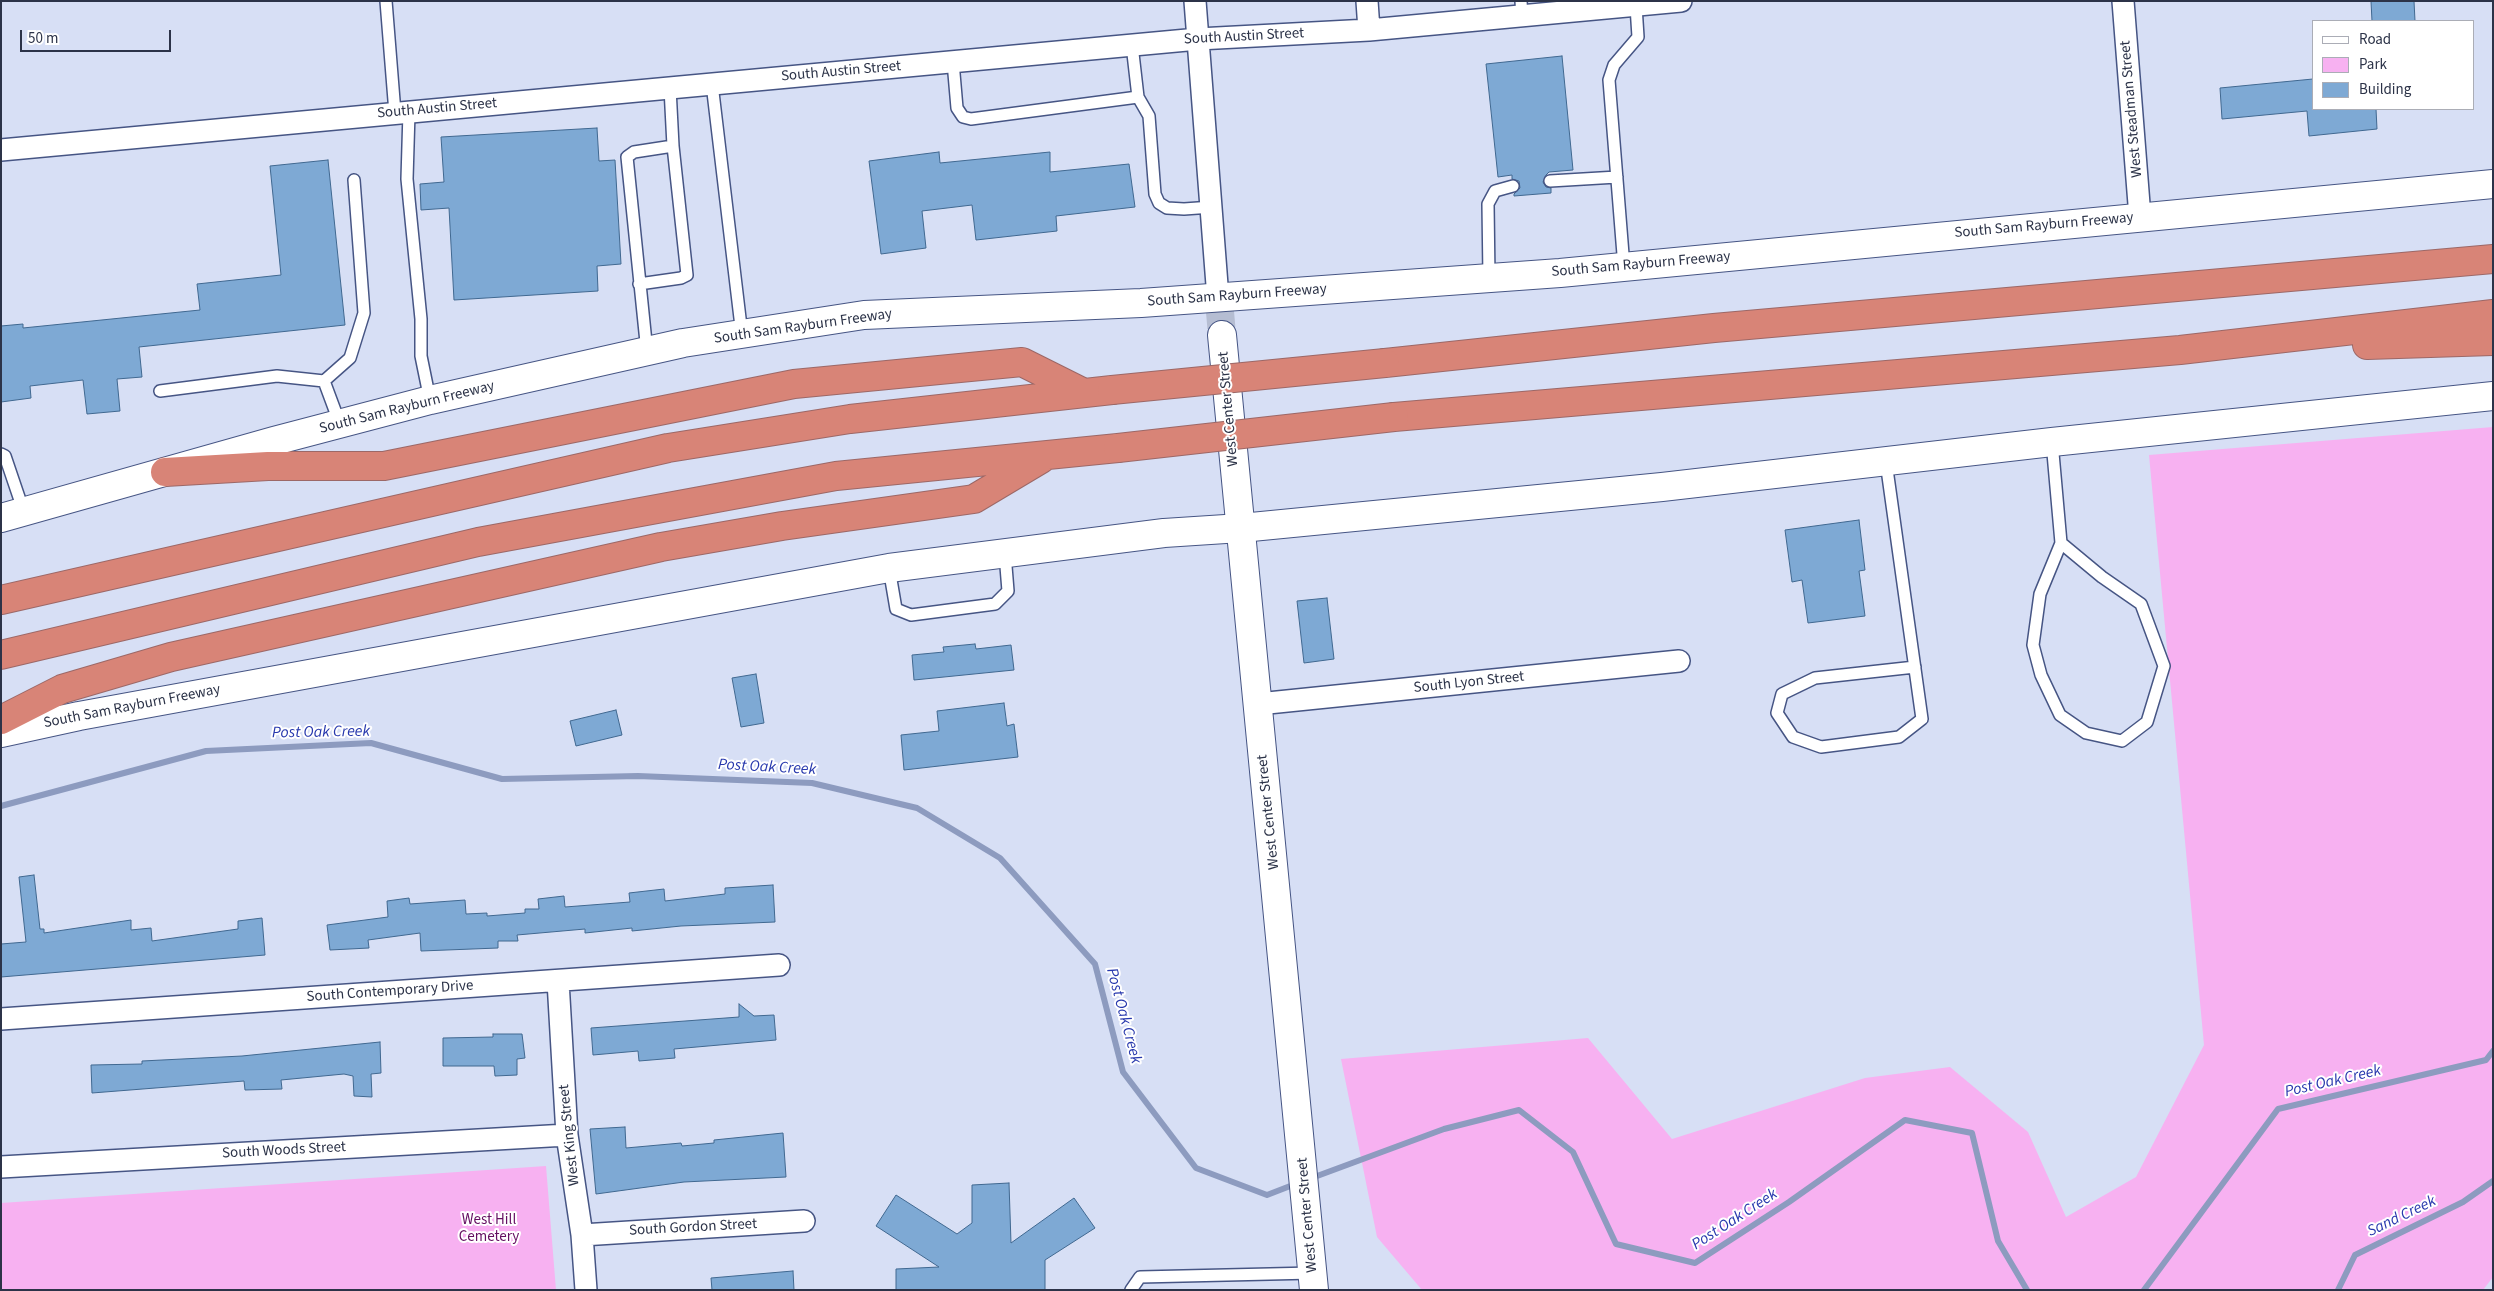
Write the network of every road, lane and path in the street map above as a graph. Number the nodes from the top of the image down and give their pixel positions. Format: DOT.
graph roads {
  1 [pos="386,1"];
  2 [pos="1195,1"];
  3 [pos="1367,1"];
  4 [pos="1681,1"];
  5 [pos="2123,1"];
  6 [pos="1636,6"];
  7 [pos="1522,9"];
  8 [pos="1369,30"];
  9 [pos="1198,40"];
  10 [pos="1132,45"];
  11 [pos="953,62"];
  12 [pos="712,84"];
  13 [pos="670,88"];
  14 [pos="1138,97"];
  15 [pos="402,112"];
  16 [pos="674,146"];
  17 [pos="1,150"];
  18 [pos="1617,177"];
  19 [pos="354,180"];
  20 [pos="1550,181"];
  21 [pos="2493,184"];
  22 [pos="1513,186"];
  23 [pos="1212,207"];
  24 [pos="2140,217"];
  25 [pos="2493,248"];
  26 [pos="2493,259"];
  27 [pos="1624,267"];
  28 [pos="2374,269"];
  29 [pos="1489,278"];
  30 [pos="639,284"];
  31 [pos="1218,299"];
  32 [pos="2493,314"];
  33 [pos="742,335"];
  34 [pos="1222,335"];
  35 [pos="2493,341"];
  36 [pos="2180,350"];
  37 [pos="647,352"];
  38 [pos="324,381"];
  39 [pos="160,391"];
  40 [pos="1082,392"];
  41 [pos="2493,396"];
  42 [pos="430,400"];
  43 [pos="340,424"];
  44 [pos="2052,442"];
  45 [pos="1,454"];
  46 [pos="1047,456"];
  47 [pos="1886,462"];
  48 [pos="165,472"];
  49 [pos="13,516"];
  50 [pos="1240,528"];
  51 [pos="2061,543"];
  52 [pos="1005,554"];
  53 [pos="889,568"];
  54 [pos="1,600"];
  55 [pos="1,655"];
  56 [pos="1680,661"];
  57 [pos="1915,667"];
  58 [pos="1258,704"];
  59 [pos="1,720"];
  60 [pos="1,733"];
  61 [pos="779,965"];
  62 [pos="558,981"];
  63 [pos="1,1019"];
  64 [pos="567,1135"];
  65 [pos="1,1167"];
  66 [pos="804,1221"];
  67 [pos="582,1235"];
  68 [pos="1314,1281"];
  69 [pos="586,1290"];
  70 [pos="1130,1290"];
  1 -- 15 [label="lane"];
  2 -- 9 [label="street"];
  3 -- 8 [label="street"];
  4 -- 6 [label="street, South Austin Street"];
  5 -- 24 [label="street, West Steadman Street"];
  6 -- 7 [label="street, South Austin Street"];
  6 -- 18 [label="lane"];
  7 -- 8 [label="street, South Austin Street"];
  8 -- 9 [label="street, South Austin Street"];
  9 -- 10 [label="street, South Austin Street"];
  9 -- 23 [label="street"];
  10 -- 11 [label="street, South Austin Street"];
  10 -- 14 [label="lane"];
  11 -- 12 [label="street, South Austin Street"];
  11 -- 14 [label="lane"];
  12 -- 13 [label="street, South Austin Street"];
  12 -- 33 [label="lane"];
  13 -- 15 [label="street, South Austin Street"];
  13 -- 16 [label="lane"];
  14 -- 23 [label="lane"];
  15 -- 17 [label="street, South Austin Street"];
  15 -- 42 [label="lane"];
  16 -- 30 [label="lane"];
  16 -- 30 [label="lane"];
  18 -- 20 [label="lane"];
  18 -- 27 [label="lane"];
  19 -- 38 [label="lane"];
  21 -- 24 [label="main road, South Sam Rayburn Freeway"];
  22 -- 29 [label="lane"];
  23 -- 31 [label="street"];
  24 -- 27 [label="main road, South Sam Rayburn Freeway"];
  25 -- 28 [label="highway"];
  26 -- 28 [label="highway"];
  27 -- 29 [label="main road, South Sam Rayburn Freeway"];
  28 -- 40 [label="highway, bridge"];
  29 -- 31 [label="main road, South Sam Rayburn Freeway"];
  30 -- 37 [label="lane"];
  31 -- 33 [label="main road, South Sam Rayburn Freeway"];
  32 -- 36 [label="highway"];
  33 -- 37 [label="main road, South Sam Rayburn Freeway"];
  34 -- 50 [label="main road, West Center Street"];
  35 -- 36 [label="highway"];
  36 -- 46 [label="highway, bridge"];
  37 -- 42 [label="main road, South Sam Rayburn Freeway"];
  38 -- 39 [label="lane"];
  38 -- 43 [label="lane"];
  40 -- 48 [label="highway"];
  40 -- 54 [label="highway"];
  41 -- 44 [label="main road, South Sam Rayburn Freeway"];
  42 -- 43 [label="main road, South Sam Rayburn Freeway"];
  43 -- 48 [label="main road, South Sam Rayburn Freeway"];
  44 -- 47 [label="main road, South Sam Rayburn Freeway"];
  44 -- 51 [label="lane"];
  45 -- 49 [label="lane"];
  46 -- 55 [label="highway"];
  46 -- 59 [label="highway"];
  47 -- 50 [label="main road, South Sam Rayburn Freeway"];
  47 -- 57 [label="lane"];
  48 -- 49 [label="main road, South Sam Rayburn Freeway"];
  50 -- 52 [label="main road, South Sam Rayburn Freeway"];
  50 -- 58 [label="main road, West Center Street"];
  51 -- 51 [label="lane"];
  52 -- 53 [label="main road, South Sam Rayburn Freeway"];
  52 -- 53 [label="lane"];
  53 -- 60 [label="main road, South Sam Rayburn Freeway"];
  56 -- 58 [label="street, South Lyon Street"];
  57 -- 57 [label="lane"];
  58 -- 68 [label="main road, West Center Street"];
  61 -- 62 [label="street, South Contemporary Drive"];
  62 -- 63 [label="street, South Contemporary Drive"];
  62 -- 64 [label="street, West King Street"];
  64 -- 65 [label="street, South Woods Street"];
  64 -- 67 [label="street, West King Street"];
  66 -- 67 [label="street, South Gordon Street"];
  67 -- 69 [label="street, West King Street"];
  68 -- 70 [label="lane"];
}
